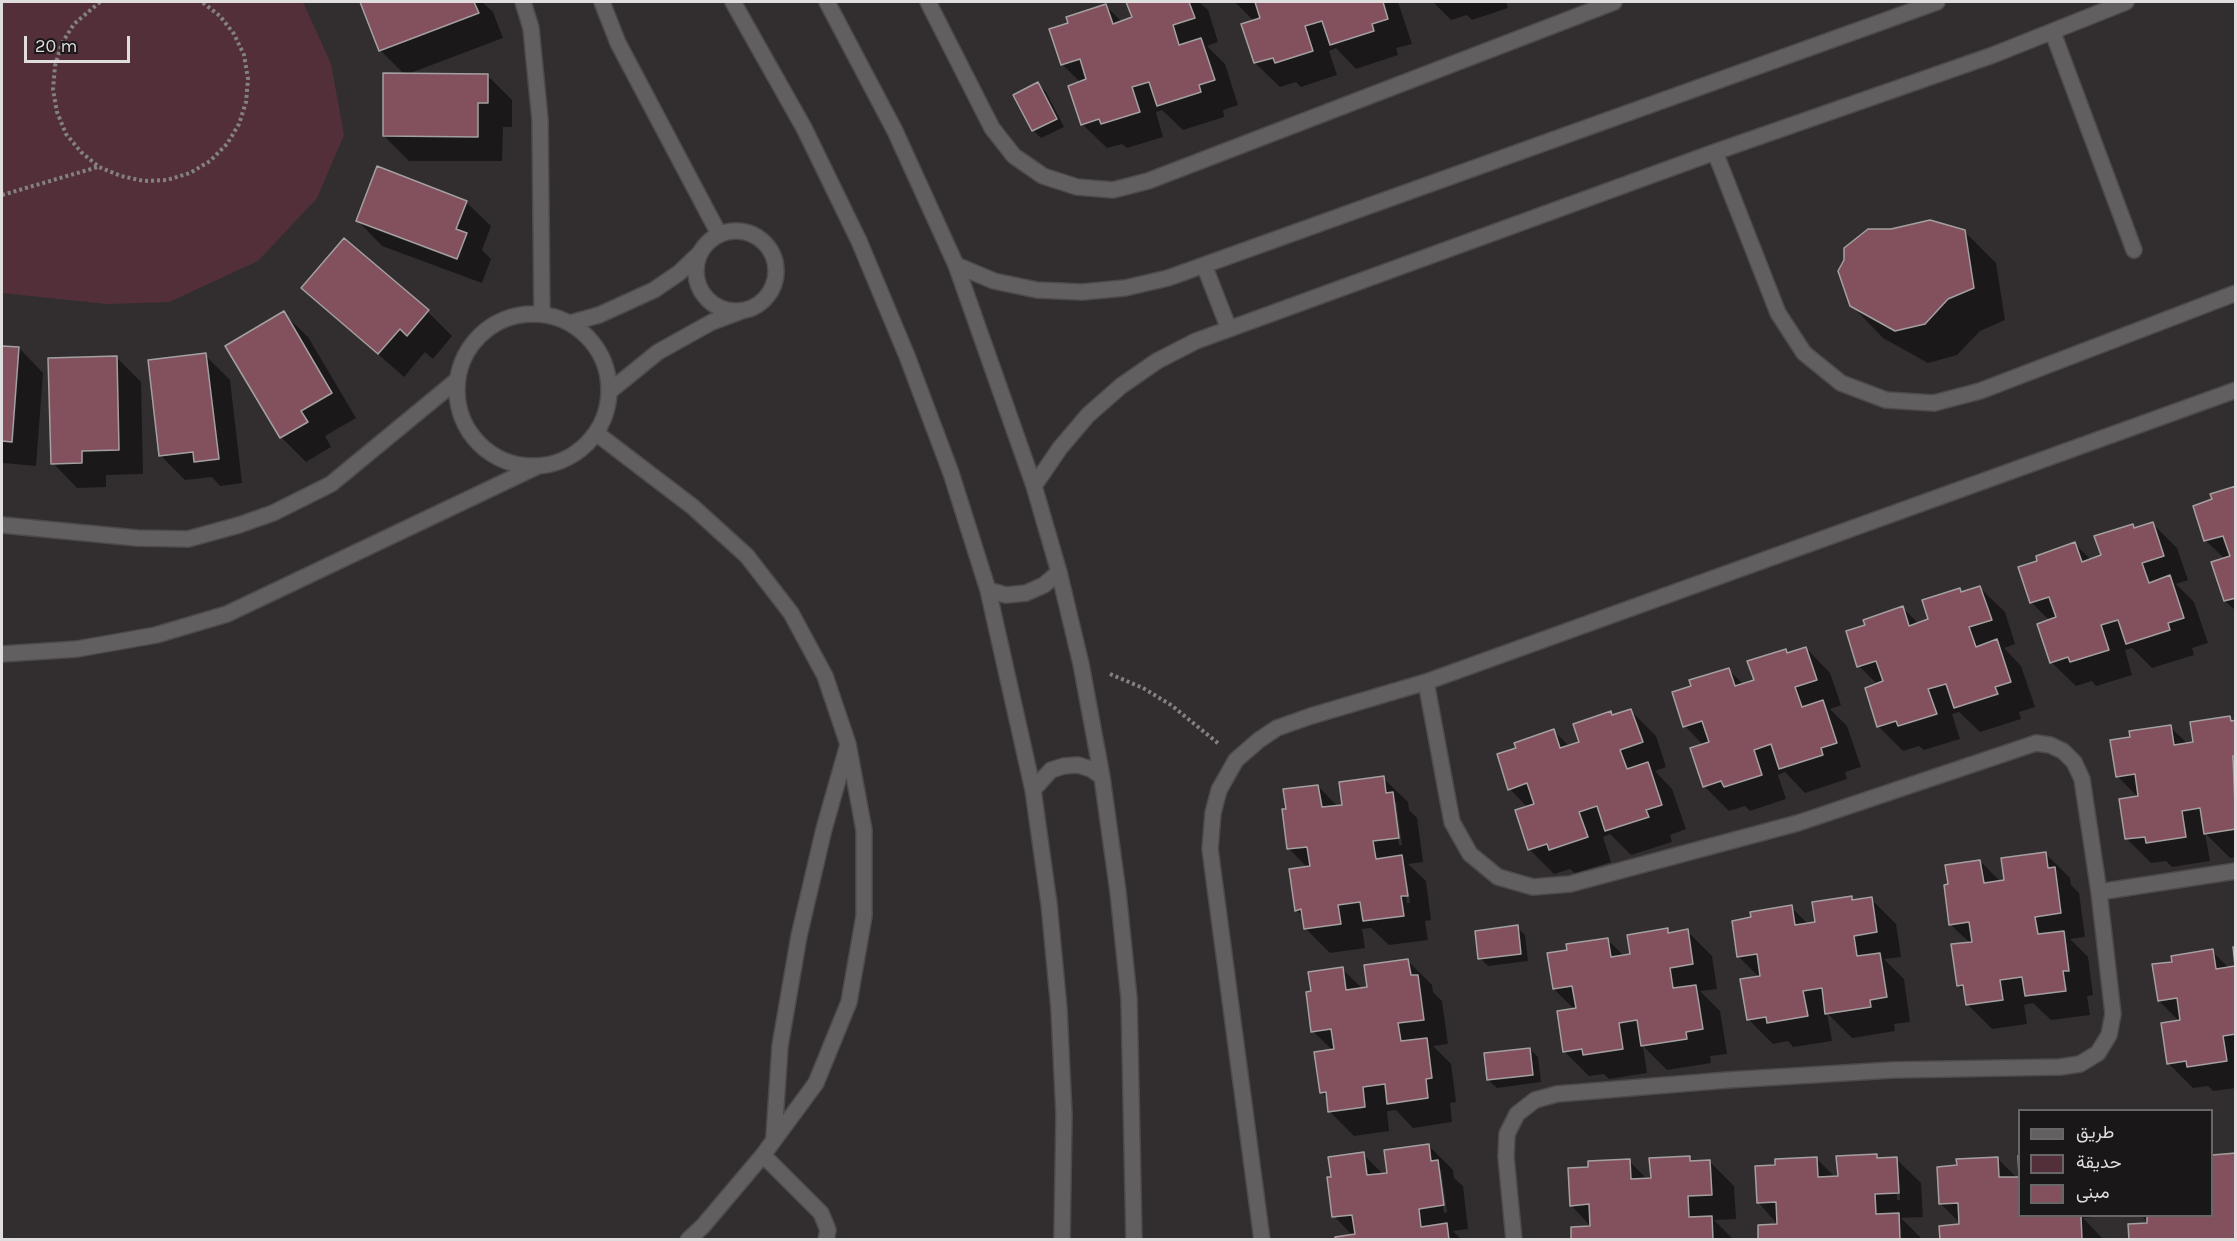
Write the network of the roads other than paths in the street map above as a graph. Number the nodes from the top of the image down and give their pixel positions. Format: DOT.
graph roads {
  1 [pos="523,2"];
  2 [pos="602,2"];
  3 [pos="733,2"];
  4 [pos="827,2"];
  5 [pos="928,2"];
  6 [pos="1614,2"];
  7 [pos="1937,2"];
  8 [pos="2126,2"];
  9 [pos="2053,33"];
  10 [pos="1716,152"];
  11 [pos="719,234"];
  12 [pos="2133,250"];
  13 [pos="700,253"];
  14 [pos="956,265"];
  15 [pos="1204,265"];
  16 [pos="2235,293"];
  17 [pos="741,311"];
  18 [pos="542,314"];
  19 [pos="570,323"];
  20 [pos="1229,329"];
  21 [pos="456,381"];
  22 [pos="2235,390"];
  23 [pos="610,391"];
  24 [pos="596,433"];
  25 [pos="538,466"];
  26 [pos="1034,486"];
  27 [pos="2,525"];
  28 [pos="1059,572"];
  29 [pos="988,590"];
  30 [pos="2,654"];
  31 [pos="1426,682"];
  32 [pos="848,744"];
  33 [pos="1102,777"];
  34 [pos="1033,790"];
  35 [pos="2235,871"];
  36 [pos="2099,892"];
  37 [pos="774,1136"];
  38 [pos="763,1155"];
  39 [pos="688,1239"];
  40 [pos="826,1239"];
  41 [pos="1062,1239"];
  42 [pos="1134,1239"];
  43 [pos="1262,1239"];
  44 [pos="1514,1239"];
  1 -- 18 [label="street"];
  2 -- 11 [label="street"];
  3 -- 29 [label="street"];
  4 -- 14 [label="street"];
  5 -- 6 [label="street"];
  7 -- 15 [label="street"];
  8 -- 9 [label="street"];
  9 -- 10 [label="street"];
  9 -- 12 [label="street"];
  10 -- 16 [label="street"];
  10 -- 20 [label="street"];
  11 -- 13 [label="street"];
  11 -- 17 [label="street"];
  13 -- 17 [label="street"];
  13 -- 19 [label="street"];
  14 -- 15 [label="street"];
  14 -- 26 [label="street"];
  15 -- 20 [label="street"];
  17 -- 23 [label="street"];
  18 -- 19 [label="street"];
  18 -- 21 [label="street"];
  19 -- 23 [label="street"];
  20 -- 26 [label="street"];
  21 -- 25 [label="street"];
  21 -- 27 [label="street"];
  22 -- 31 [label="street"];
  23 -- 24 [label="street"];
  24 -- 25 [label="street"];
  24 -- 32 [label="street"];
  25 -- 30 [label="street"];
  26 -- 28 [label="street"];
  28 -- 29 [label="street"];
  28 -- 33 [label="street"];
  29 -- 34 [label="street"];
  31 -- 36 [label="street"];
  31 -- 43 [label="street"];
  32 -- 37 [label="street"];
  32 -- 37 [label="street"];
  33 -- 34 [label="street"];
  33 -- 42 [label="street"];
  34 -- 41 [label="street"];
  35 -- 36 [label="street"];
  36 -- 44 [label="street"];
  37 -- 38 [label="street"];
  38 -- 39 [label="street"];
  38 -- 40 [label="street"];
}
